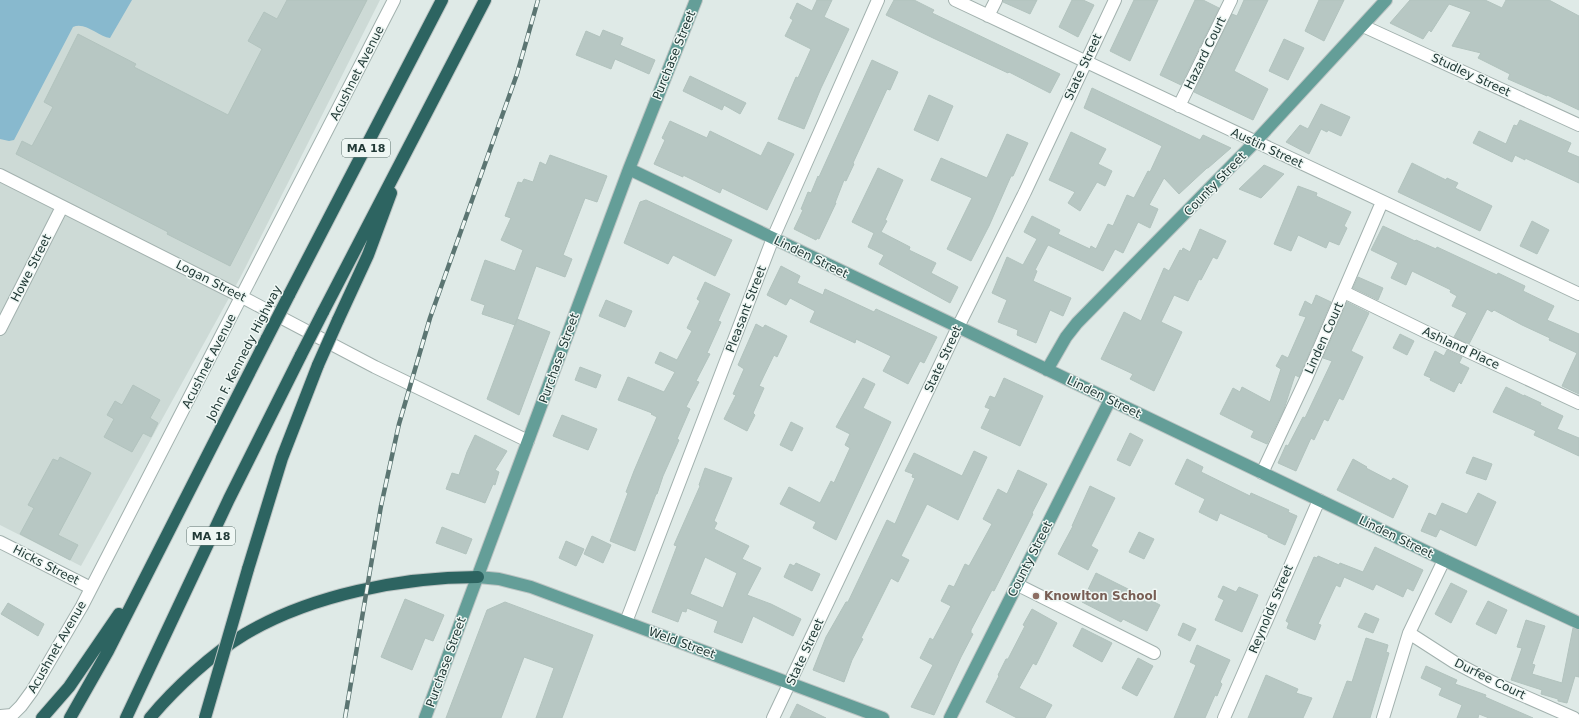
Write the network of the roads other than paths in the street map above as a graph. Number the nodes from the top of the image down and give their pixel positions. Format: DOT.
graph roads {
  1 [pos="394,0"];
  2 [pos="442,0"];
  3 [pos="485,0"];
  4 [pos="696,0"];
  5 [pos="878,0"];
  6 [pos="955,0"];
  7 [pos="996,0"];
  8 [pos="1115,0"];
  9 [pos="1231,0"];
  10 [pos="1386,0"];
  11 [pos="988,16"];
  12 [pos="1363,26"];
  13 [pos="1085,62"];
  14 [pos="1179,106"];
  15 [pos="1579,125"];
  16 [pos="1255,142"];
  17 [pos="408,147"];
  18 [pos="629,169"];
  19 [pos="0,175"];
  20 [pos="1382,202"];
  21 [pos="62,207"];
  22 [pos="773,238"];
  23 [pos="1344,292"];
  24 [pos="1579,294"];
  25 [pos="242,297"];
  26 [pos="958,327"];
  27 [pos="0,329"];
  28 [pos="1047,370"];
  29 [pos="1110,400"];
  30 [pos="1579,403"];
  31 [pos="528,441"];
  32 [pos="1262,473"];
  33 [pos="1318,500"];
  34 [pos="0,542"];
  35 [pos="1444,560"];
  36 [pos="146,576"];
  37 [pos="478,577"];
  38 [pos="1018,585"];
  39 [pos="91,588"];
  40 [pos="626,622"];
  41 [pos="1579,624"];
  42 [pos="1409,633"];
  43 [pos="1154,653"];
  44 [pos="790,683"];
  45 [pos="0,716"];
  46 [pos="42,718"];
  47 [pos="70,718"];
  48 [pos="126,718"];
  49 [pos="150,718"];
  50 [pos="204,718"];
  51 [pos="425,718"];
  52 [pos="773,718"];
  53 [pos="883,718"];
  54 [pos="950,718"];
  55 [pos="1224,718"];
  56 [pos="1383,718"];
  57 [pos="1574,718"];
  1 -- 25 [label="street, Acushnet Avenue"];
  2 -- 36 [label="highway, John F. Kennedy Highway / MA 18, bridge"];
  3 -- 17 [label="highway, MA 18"];
  4 -- 18 [label="main road, Purchase Street"];
  5 -- 22 [label="street, Pleasant Street"];
  6 -- 11 [label="street, Austin Street"];
  7 -- 11 [label="street"];
  8 -- 13 [label="street, State Street"];
  9 -- 14 [label="street, Hazard Court"];
  10 -- 12 [label="main road, County Street"];
  11 -- 13 [label="street, Austin Street"];
  12 -- 15 [label="street, Studley Street"];
  12 -- 16 [label="main road, County Street"];
  13 -- 14 [label="street, Austin Street"];
  13 -- 26 [label="street, State Street"];
  14 -- 16 [label="street, Austin Street"];
  16 -- 20 [label="street, Austin Street"];
  16 -- 28 [label="main road, County Street"];
  17 -- 48 [label="highway, MA 18, bridge"];
  17 -- 50 [label="highway, bridge"];
  18 -- 22 [label="main road, Linden Street"];
  18 -- 31 [label="main road, Purchase Street"];
  19 -- 21 [label="street, Logan Street"];
  20 -- 23 [label="street, Linden Court"];
  20 -- 24 [label="street, Austin Street"];
  21 -- 25 [label="street, Logan Street"];
  21 -- 27 [label="street, Howe Street"];
  22 -- 26 [label="main road, Linden Street"];
  22 -- 40 [label="street, Pleasant Street"];
  23 -- 30 [label="street, Ashland Place"];
  23 -- 32 [label="street, Linden Court"];
  25 -- 31 [label="street, Logan Street"];
  25 -- 39 [label="street, Acushnet Avenue"];
  26 -- 28 [label="main road, Linden Street"];
  26 -- 44 [label="street, State Street"];
  28 -- 29 [label="main road, Linden Street"];
  29 -- 32 [label="main road, Linden Street"];
  29 -- 38 [label="main road, County Street"];
  31 -- 37 [label="main road, Purchase Street"];
  32 -- 33 [label="main road, Linden Street"];
  33 -- 35 [label="main road, Linden Street"];
  33 -- 55 [label="street, Reynolds Street"];
  34 -- 39 [label="street, Hicks Street"];
  35 -- 41 [label="main road, Linden Street"];
  35 -- 42 [label="street"];
  36 -- 46 [label="highway"];
  36 -- 47 [label="highway, John F. Kennedy Highway / MA 18"];
  37 -- 40 [label="main road, Weld Street"];
  37 -- 49 [label="highway"];
  37 -- 51 [label="main road, Purchase Street"];
  38 -- 43 [label="street"];
  38 -- 54 [label="main road, County Street"];
  39 -- 45 [label="street, Acushnet Avenue"];
  40 -- 44 [label="main road, Weld Street"];
  42 -- 56 [label="street"];
  42 -- 57 [label="street, Durfee Court"];
  44 -- 52 [label="street, State Street"];
  44 -- 53 [label="main road, Weld Street"];
}
